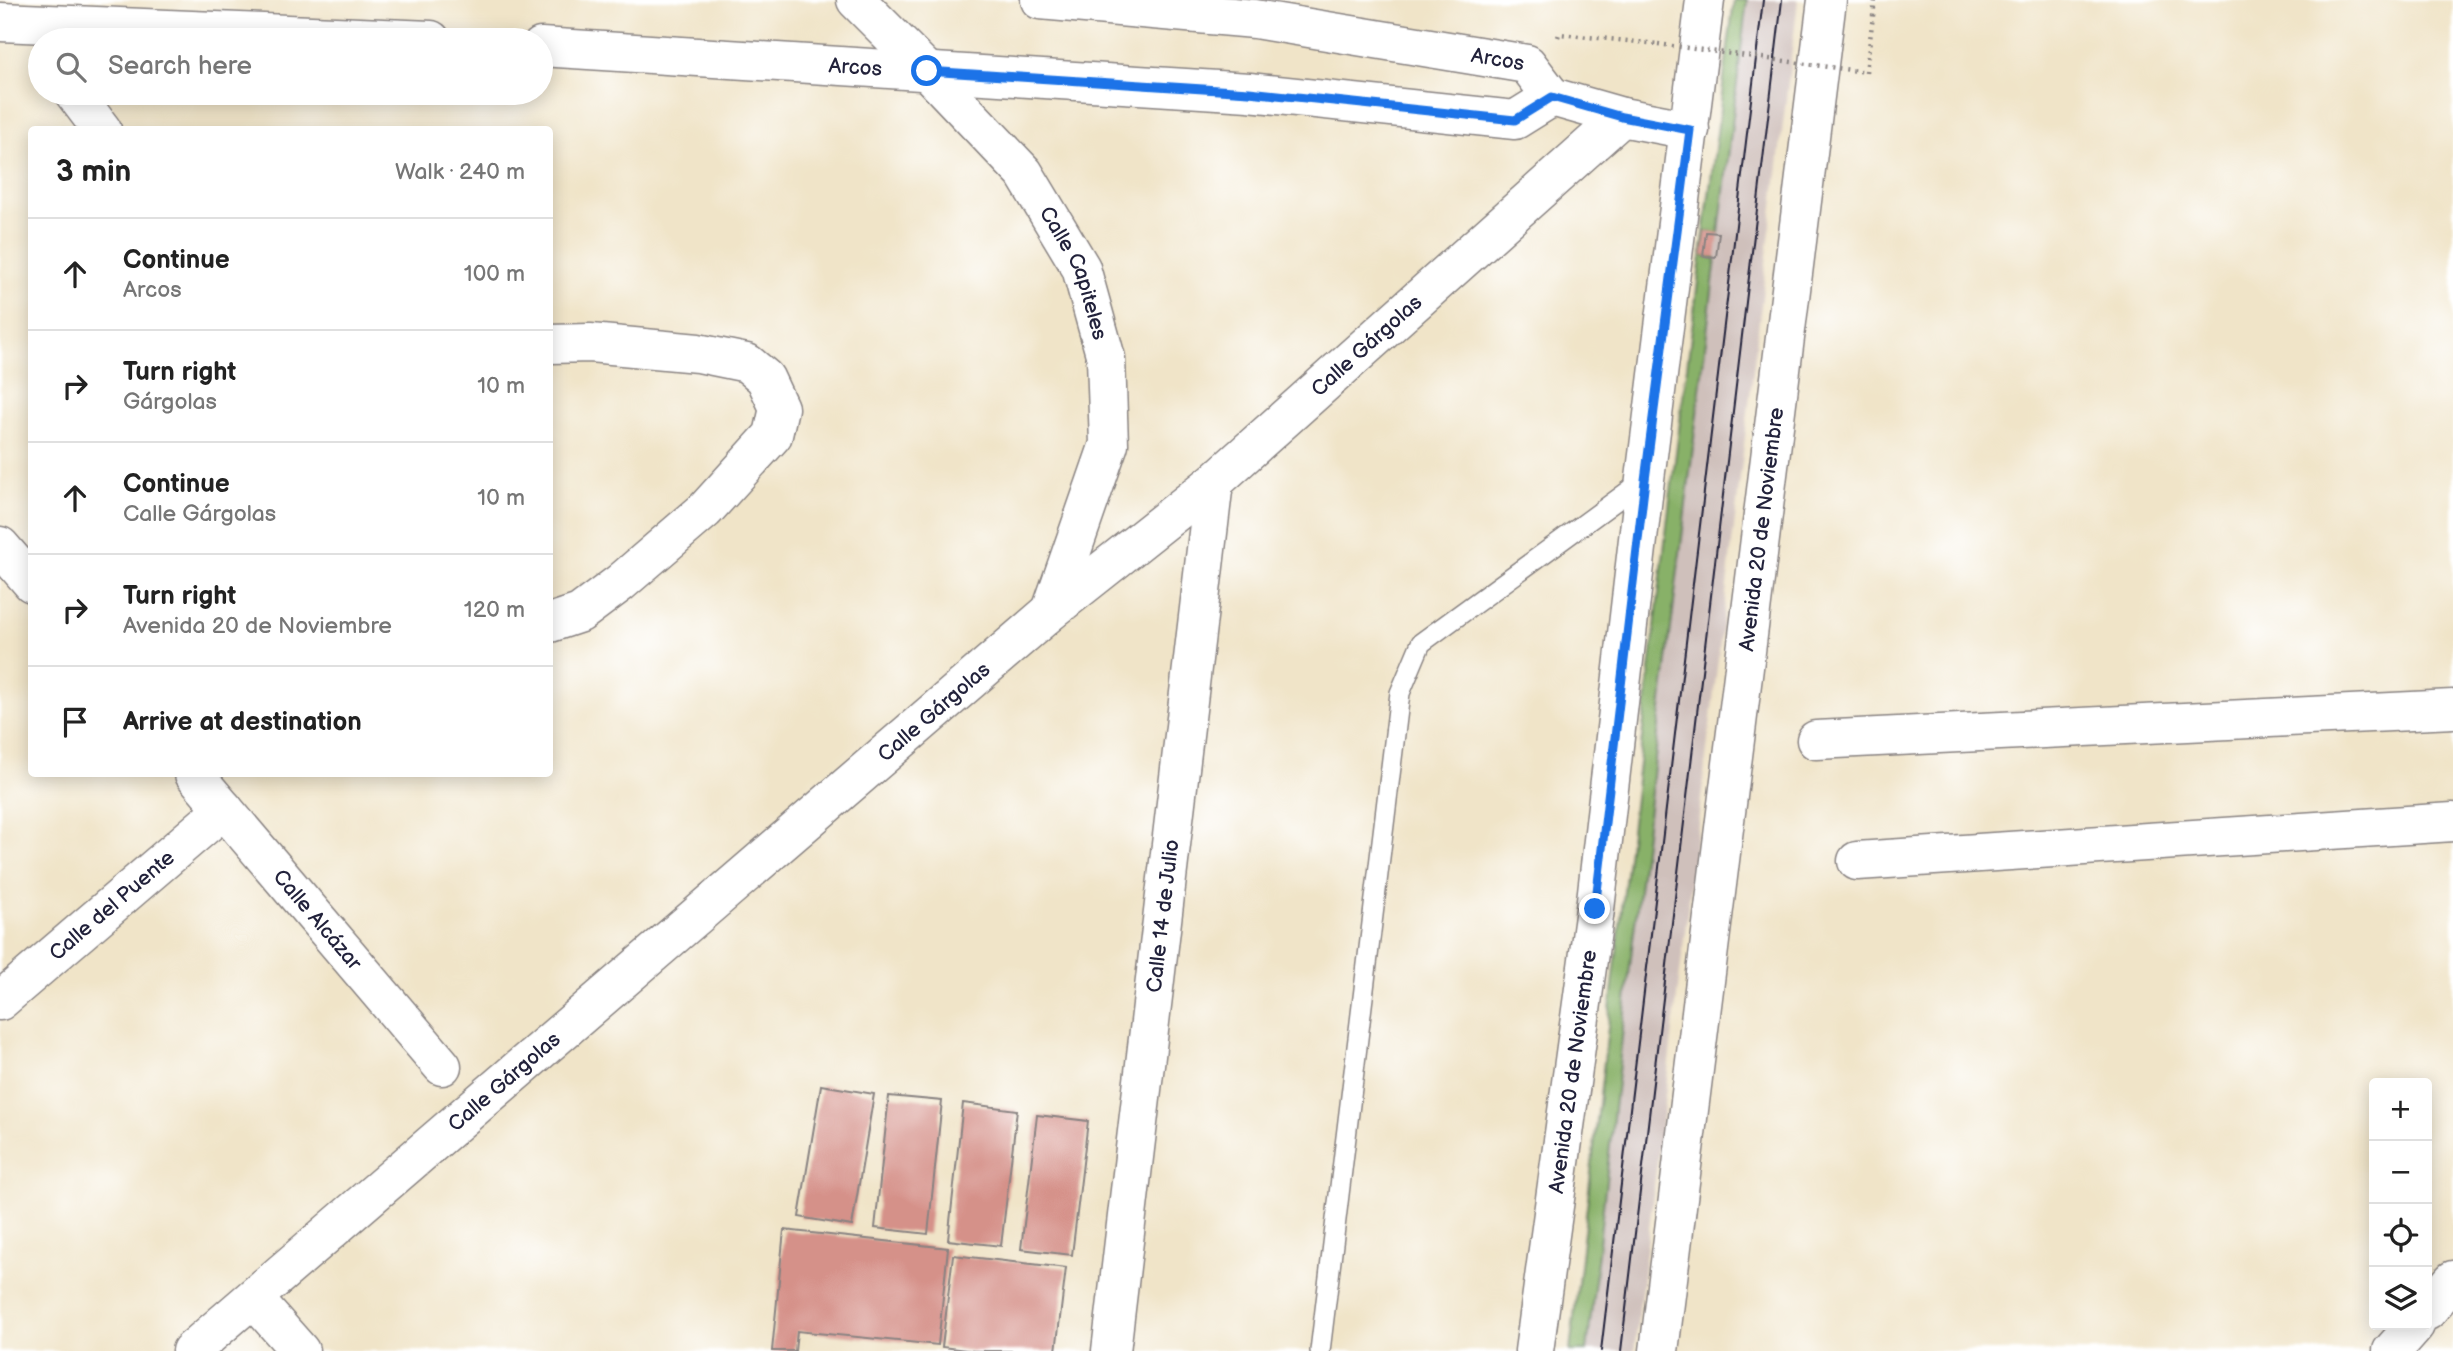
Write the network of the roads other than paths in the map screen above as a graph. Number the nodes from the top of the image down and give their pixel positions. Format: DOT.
graph roads {
  1 [pos="856,0"];
  2 [pos="1040,0"];
  3 [pos="1705,0"];
  4 [pos="1827,0"];
  5 [pos="1256,10"];
  6 [pos="20,23"];
  7 [pos="141,28"];
  8 [pos="553,48"];
  9 [pos="927,71"];
  10 [pos="1552,97"];
  11 [pos="83,105"];
  12 [pos="1622,117"];
  13 [pos="99,126"];
  14 [pos="1690,130"];
  15 [pos="553,344"];
  16 [pos="1645,480"];
  17 [pos="1213,482"];
  18 [pos="0,546"];
  19 [pos="28,578"];
  20 [pos="1051,611"];
  21 [pos="553,622"];
  22 [pos="2453,709"];
  23 [pos="1816,740"];
  24 [pos="197,777"];
  25 [pos="225,810"];
  26 [pos="2453,822"];
  27 [pos="1857,861"];
  28 [pos="0,1001"];
  29 [pos="442,1066"];
  30 [pos="2453,1280"];
  31 [pos="254,1299"];
  32 [pos="2432,1305"];
  33 [pos="2410,1330"];
  34 [pos="191,1351"];
  35 [pos="300,1351"];
  36 [pos="1111,1351"];
  37 [pos="1320,1351"];
  38 [pos="1534,1351"];
  39 [pos="1659,1351"];
  40 [pos="2392,1351"];
  1 -- 9 [label="street, Calle Capiteles"];
  2 -- 5 [label="street, Arcos"];
  3 -- 14 [label="street, Avenida 20 de Noviembre"];
  4 -- 39 [label="street, Avenida 20 de Noviembre"];
  5 -- 10 [label="street, Arcos"];
  6 -- 7 [label="street"];
  8 -- 9 [label="street, Arcos"];
  9 -- 10 [label="street, Arcos"];
  9 -- 20 [label="street, Calle Capiteles"];
  10 -- 12 [label="street"];
  11 -- 13 [label="street"];
  12 -- 14 [label="street"];
  12 -- 17 [label="street, Calle Gárgolas"];
  14 -- 16 [label="street, Avenida 20 de Noviembre"];
  15 -- 21 [label="street"];
  16 -- 37 [label="lane"];
  16 -- 38 [label="street, Avenida 20 de Noviembre"];
  17 -- 20 [label="street, Calle Gárgolas"];
  17 -- 36 [label="street, Calle 14 de Julio"];
  18 -- 19 [label="street"];
  20 -- 31 [label="street, Calle Gárgolas"];
  22 -- 23 [label="street"];
  24 -- 25 [label="street, Calle Alcázar"];
  25 -- 28 [label="street, Calle del Puente"];
  25 -- 29 [label="street, Calle Alcázar"];
  26 -- 27 [label="street"];
  30 -- 32 [label="street"];
  31 -- 34 [label="street, Calle Gárgolas"];
  31 -- 35 [label="street"];
  33 -- 40 [label="street"];
}
